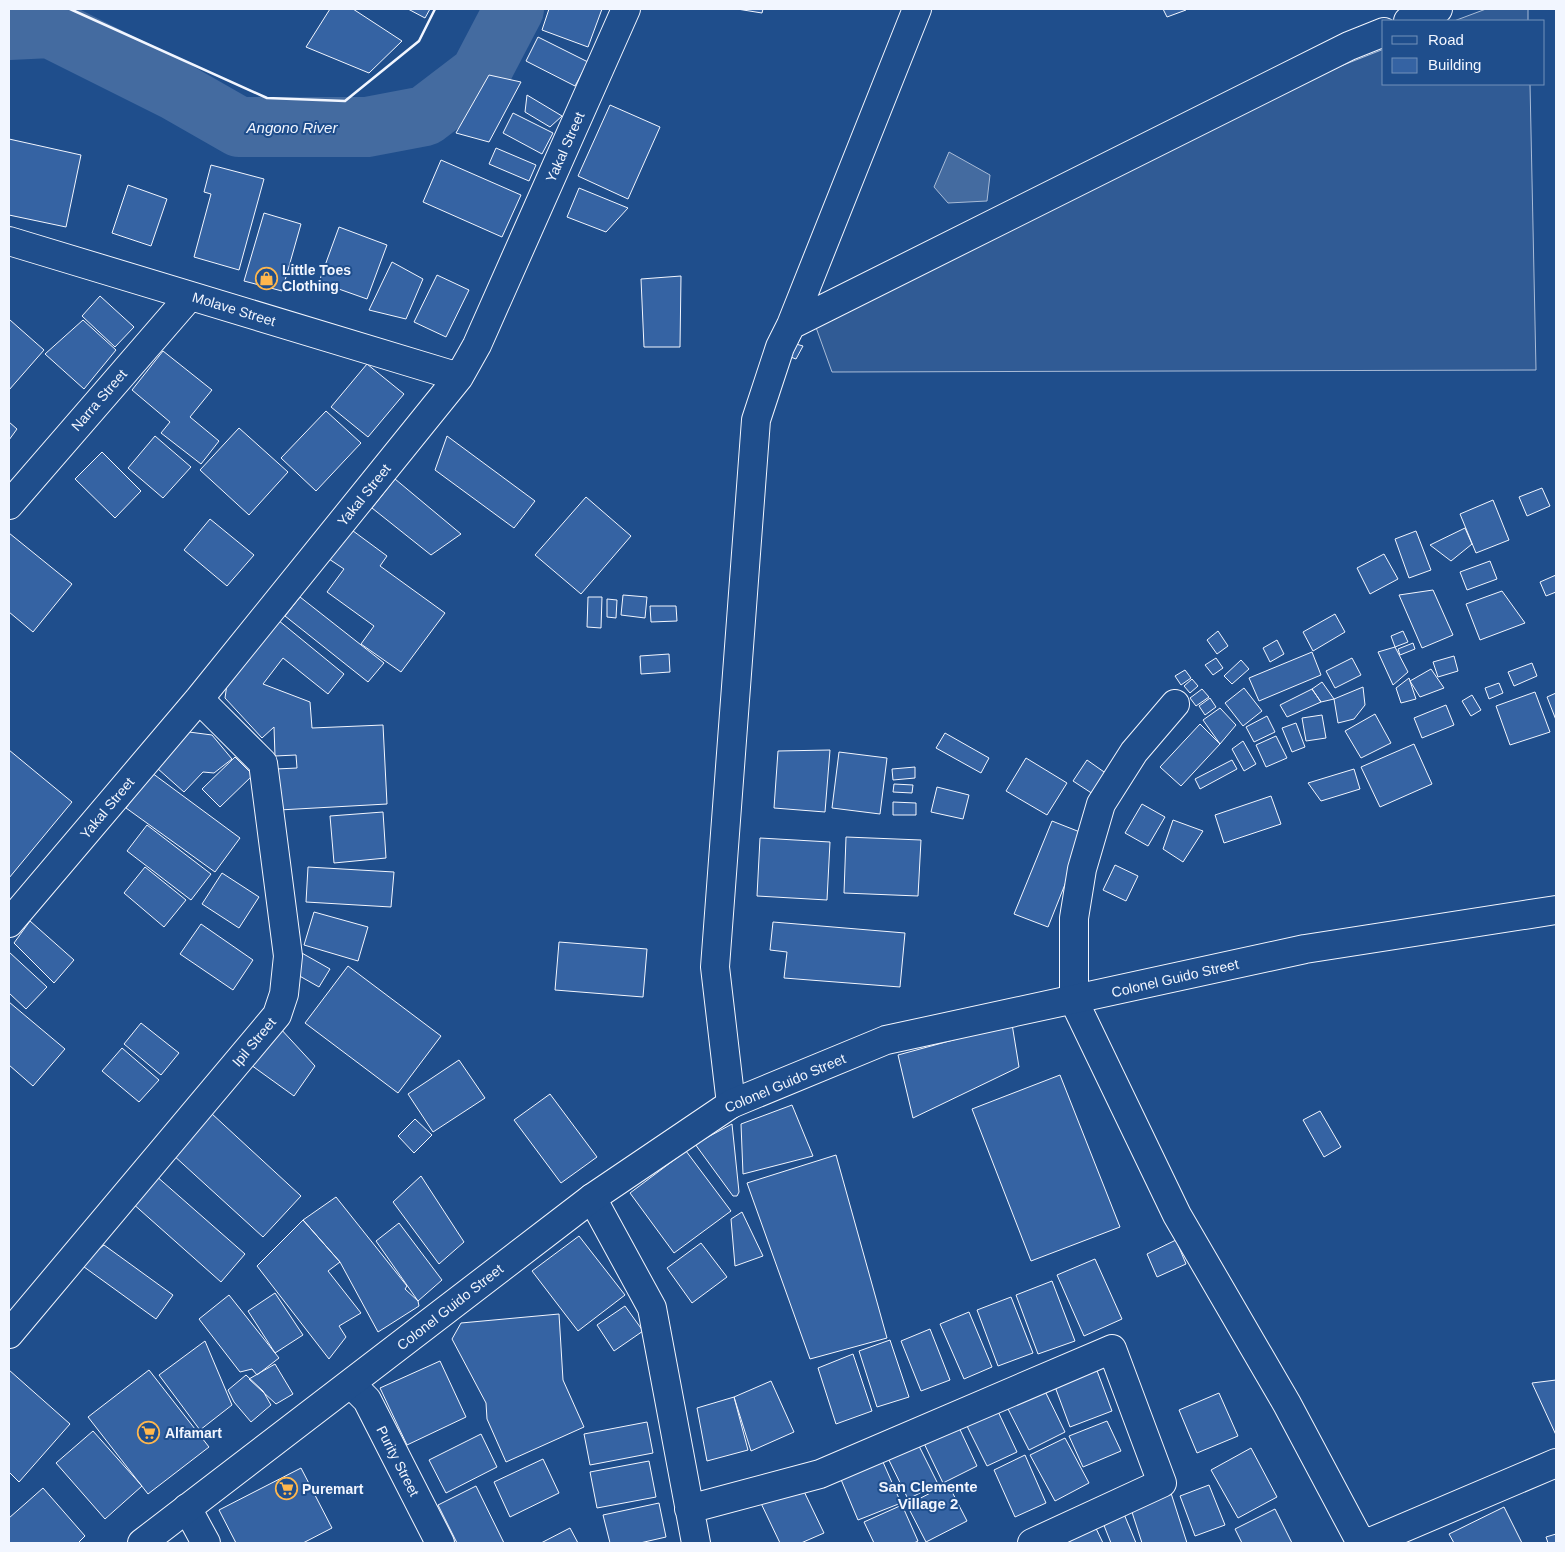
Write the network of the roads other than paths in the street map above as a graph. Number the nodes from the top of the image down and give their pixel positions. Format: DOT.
graph roads {
  1 [pos="626,9"];
  2 [pos="917,9"];
  3 [pos="1438,9"];
  4 [pos="1410,20"];
  5 [pos="1382,33"];
  6 [pos="9,241"];
  7 [pos="190,296"];
  8 [pos="791,325"];
  9 [pos="460,377"];
  10 [pos="9,505"];
  11 [pos="199,699"];
  12 [pos="1175,704"];
  13 [pos="1556,910"];
  14 [pos="9,923"];
  15 [pos="1074,1001"];
  16 [pos="731,1104"];
  17 [pos="592,1198"];
  18 [pos="9,1334"];
  19 [pos="351,1384"];
  20 [pos="1556,1463"];
  21 [pos="187,1508"];
  22 [pos="689,1509"];
  23 [pos="142,1543"];
  24 [pos="206,1543"];
  25 [pos="440,1543"];
  26 [pos="696,1543"];
  27 [pos="1032,1543"];
  28 [pos="1360,1543"];
  29 [pos="1368,1543"];
  1 -- 9 [label="street, Yakal Street"];
  2 -- 8 [label="street"];
  3 -- 4 [label="street"];
  5 -- 8 [label="street"];
  6 -- 7 [label="street, Molave Street"];
  7 -- 9 [label="street, Molave Street"];
  7 -- 10 [label="street, Narra Street"];
  8 -- 16 [label="street"];
  9 -- 11 [label="street, Yakal Street"];
  11 -- 14 [label="street, Yakal Street"];
  11 -- 18 [label="street, Ipil Street"];
  12 -- 15 [label="street"];
  13 -- 15 [label="street, Colonel Guido Street"];
  15 -- 16 [label="street, Colonel Guido Street"];
  15 -- 28 [label="street"];
  16 -- 17 [label="street, Colonel Guido Street"];
  17 -- 19 [label="street, Colonel Guido Street"];
  17 -- 22 [label="street"];
  19 -- 21 [label="street, Colonel Guido Street"];
  19 -- 25 [label="street, Purity Street"];
  20 -- 29 [label="street"];
  21 -- 23 [label="street, Colonel Guido Street"];
  21 -- 24 [label="street"];
  22 -- 26 [label="street"];
  22 -- 27 [label="street"];
}
